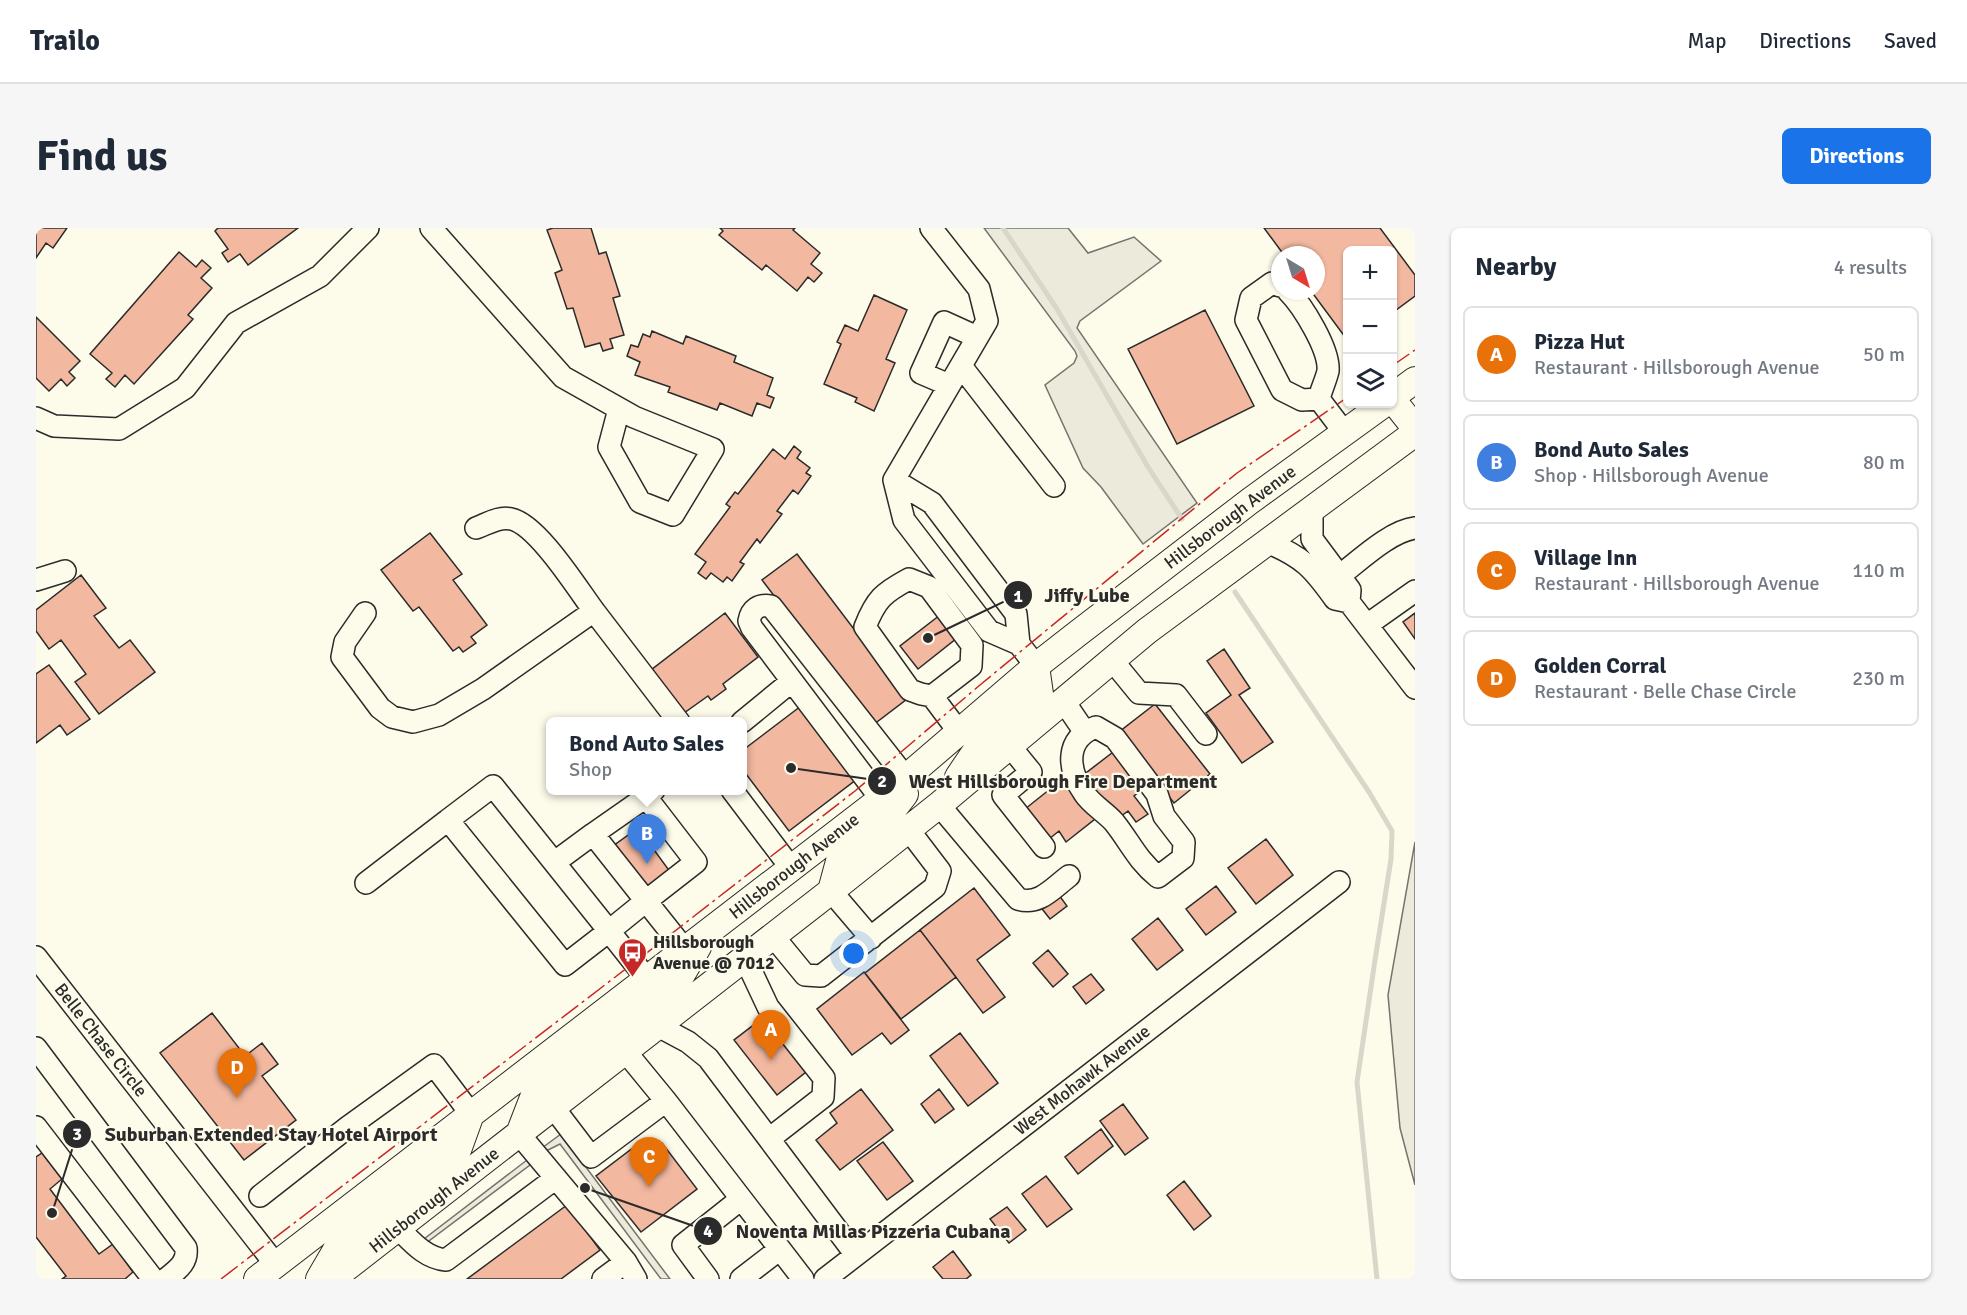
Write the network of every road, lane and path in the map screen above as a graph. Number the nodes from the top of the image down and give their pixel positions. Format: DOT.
graph roads {
  1 [pos="368,228"];
  2 [pos="431,228"];
  3 [pos="931,228"];
  4 [pos="1271,284"];
  5 [pos="1296,300"];
  6 [pos="977,337"];
  7 [pos="961,366"];
  8 [pos="1415,380"];
  9 [pos="949,385"];
  10 [pos="1397,394"];
  11 [pos="1319,399"];
  12 [pos="1397,405"];
  13 [pos="1378,408"];
  14 [pos="619,409"];
  15 [pos="36,418"];
  16 [pos="1415,428"];
  17 [pos="1344,432"];
  18 [pos="1415,433"];
  19 [pos="894,480"];
  20 [pos="1054,486"];
  21 [pos="1312,509"];
  22 [pos="476,528"];
  23 [pos="1415,528"];
  24 [pos="1267,542"];
  25 [pos="65,571"];
  26 [pos="1338,576"];
  27 [pos="36,580"];
  28 [pos="1415,591"];
  29 [pos="1349,602"];
  30 [pos="594,611"];
  31 [pos="365,613"];
  32 [pos="1367,625"];
  33 [pos="1019,644"];
  34 [pos="1112,660"];
  35 [pos="1036,666"];
  36 [pos="792,681"];
  37 [pos="1415,688"];
  38 [pos="933,696"];
  39 [pos="1063,700"];
  40 [pos="675,717"];
  41 [pos="747,718"];
  42 [pos="1084,731"];
  43 [pos="1206,734"];
  44 [pos="950,740"];
  45 [pos="1010,745"];
  46 [pos="906,778"];
  47 [pos="649,795"];
  48 [pos="651,795"];
  49 [pos="736,795"];
  50 [pos="881,799"];
  51 [pos="939,805"];
  52 [pos="448,820"];
  53 [pos="908,830"];
  54 [pos="593,834"];
  55 [pos="1044,847"];
  56 [pos="555,862"];
  57 [pos="791,868"];
  58 [pos="1069,876"];
  59 [pos="1339,882"];
  60 [pos="366,883"];
  61 [pos="831,891"];
  62 [pos="646,901"];
  63 [pos="609,931"];
  64 [pos="706,933"];
  65 [pos="773,936"];
  66 [pos="871,938"];
  67 [pos="685,950"];
  68 [pos="36,957"];
  69 [pos="745,958"];
  70 [pos="647,979"];
  71 [pos="701,992"];
  72 [pos="658,1026"];
  73 [pos="36,1048"];
  74 [pos="626,1051"];
  75 [pos="666,1101"];
  76 [pos="553,1107"];
  77 [pos="471,1114"];
  78 [pos="36,1127"];
  79 [pos="519,1134"];
  80 [pos="769,1139"];
  81 [pos="556,1178"];
  82 [pos="260,1196"];
  83 [pos="741,1198"];
  84 [pos="398,1228"];
  85 [pos="780,1249"];
  86 [pos="856,1255"];
  87 [pos="435,1268"];
  88 [pos="631,1271"];
  89 [pos="267,1272"];
  90 [pos="153,1279"];
  91 [pos="166,1279"];
  92 [pos="319,1279"];
  93 [pos="332,1279"];
  94 [pos="603,1279"];
  95 [pos="708,1279"];
  96 [pos="741,1279"];
  97 [pos="803,1279"];
  98 [pos="825,1279"];
  1 -- 15 [label="street"];
  2 -- 14 [label="street"];
  3 -- 6 [label="street"];
  4 -- 11 [label="street"];
  5 -- 11 [label="street"];
  6 -- 7 [label="street"];
  6 -- 9 [label="street"];
  7 -- 9 [label="street"];
  7 -- 20 [label="street"];
  8 -- 10 [label="main road"];
  9 -- 19 [label="street"];
  11 -- 17 [label="street"];
  12 -- 16 [label="main road"];
  13 -- 17 [label="main road, Hillsborough Avenue"];
  14 -- 14 [label="street"];
  17 -- 35 [label="main road, Hillsborough Avenue"];
  18 -- 21 [label="main road, Hillsborough Avenue"];
  19 -- 33 [label="street"];
  19 -- 33 [label="street"];
  21 -- 24 [label="main road, Hillsborough Avenue"];
  21 -- 26 [label="street"];
  22 -- 30 [label="street"];
  23 -- 26 [label="street"];
  24 -- 29 [label="street"];
  24 -- 34 [label="main road, Hillsborough Avenue"];
  25 -- 27 [label="street"];
  26 -- 29 [label="street"];
  28 -- 32 [label="street"];
  29 -- 32 [label="street"];
  30 -- 31 [label="street"];
  30 -- 40 [label="street"];
  32 -- 37 [label="street"];
  33 -- 35 [label="street"];
  34 -- 39 [label="main road, Hillsborough Avenue"];
  34 -- 43 [label="street"];
  35 -- 44 [label="main road, Hillsborough Avenue"];
  35 -- 51 [label="main road"];
  36 -- 41 [label="street"];
  36 -- 46 [label="street"];
  36 -- 50 [label="street"];
  38 -- 38 [label="street"];
  38 -- 44 [label="street"];
  39 -- 42 [label="street"];
  39 -- 45 [label="main road, Hillsborough Avenue"];
  42 -- 42 [label="street"];
  44 -- 46 [label="main road, Hillsborough Avenue"];
  44 -- 61 [label="main road"];
  45 -- 51 [label="main road, Hillsborough Avenue"];
  45 -- 55 [label="street"];
  46 -- 50 [label="main road, Hillsborough Avenue"];
  47 -- 54 [label="street"];
  48 -- 62 [label="street"];
  49 -- 57 [label="street"];
  50 -- 57 [label="main road, Hillsborough Avenue"];
  51 -- 53 [label="main road, Hillsborough Avenue"];
  51 -- 58 [label="street"];
  52 -- 56 [label="street"];
  52 -- 60 [label="street"];
  52 -- 63 [label="street"];
  53 -- 61 [label="main road, Hillsborough Avenue"];
  53 -- 66 [label="street"];
  54 -- 56 [label="street"];
  54 -- 62 [label="street"];
  56 -- 63 [label="street"];
  57 -- 64 [label="main road, Hillsborough Avenue"];
  57 -- 71 [label="main road"];
  59 -- 86 [label="street, West Mohawk Avenue"];
  61 -- 65 [label="main road, Hillsborough Avenue"];
  61 -- 66 [label="street"];
  62 -- 63 [label="street"];
  62 -- 67 [label="street"];
  63 -- 70 [label="street"];
  64 -- 67 [label="main road, Hillsborough Avenue"];
  64 -- 79 [label="main road"];
  65 -- 66 [label="street"];
  65 -- 69 [label="main road, Hillsborough Avenue"];
  67 -- 70 [label="main road, Hillsborough Avenue"];
  68 -- 89 [label="street, Belle Chase Circle"];
  69 -- 71 [label="main road, Hillsborough Avenue"];
  69 -- 80 [label="street"];
  70 -- 77 [label="main road, Hillsborough Avenue"];
  71 -- 72 [label="main road, Hillsborough Avenue"];
  72 -- 74 [label="main road, Hillsborough Avenue"];
  72 -- 80 [label="street"];
  73 -- 91 [label="street"];
  74 -- 75 [label="street"];
  74 -- 76 [label="main road, Hillsborough Avenue"];
  75 -- 76 [label="street"];
  75 -- 83 [label="street"];
  76 -- 79 [label="main road, Hillsborough Avenue"];
  77 -- 82 [label="street"];
  77 -- 89 [label="main road, Hillsborough Avenue"];
  77 -- 92 [label="main road"];
  78 -- 90 [label="street"];
  79 -- 81 [label="street"];
  79 -- 84 [label="main road, Hillsborough Avenue"];
  80 -- 86 [label="street"];
  81 -- 87 [label="street"];
  81 -- 88 [label="street"];
  83 -- 85 [label="street"];
  83 -- 95 [label="street"];
  84 -- 87 [label="street"];
  84 -- 93 [label="main road, Hillsborough Avenue"];
  85 -- 96 [label="street"];
  85 -- 97 [label="street"];
  86 -- 98 [label="street, West Mohawk Avenue"];
  88 -- 94 [label="street"];
}
